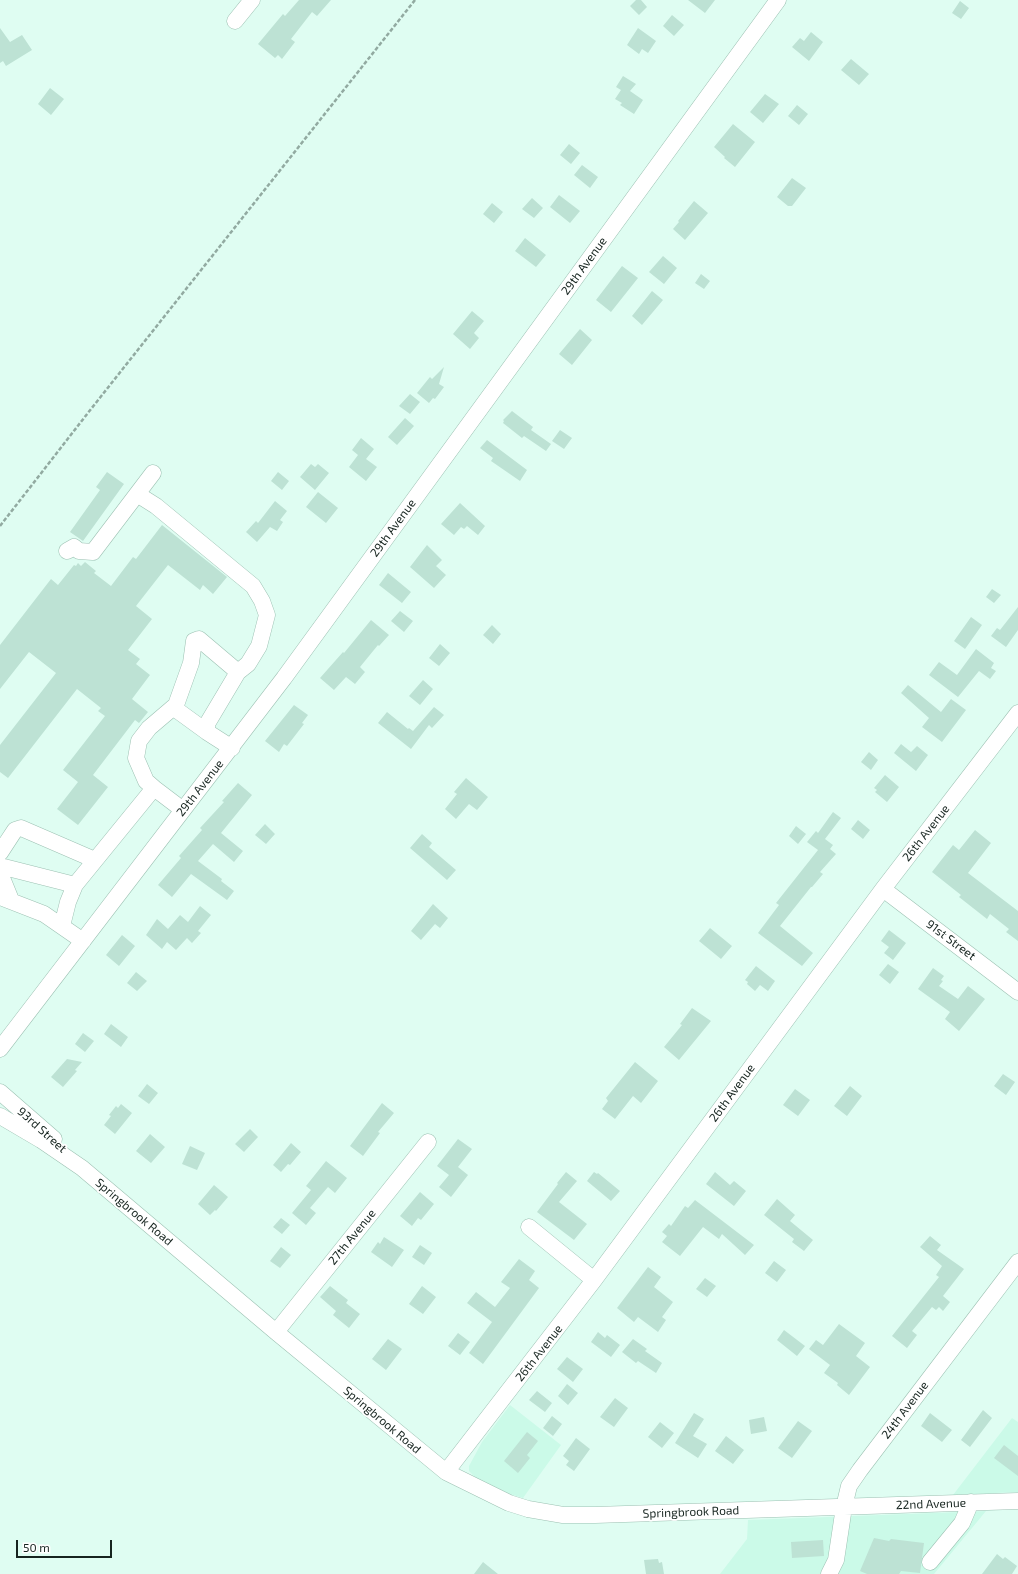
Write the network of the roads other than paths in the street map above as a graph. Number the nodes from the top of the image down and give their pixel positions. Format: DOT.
graph roads {
  1 [pos="252,0"];
  2 [pos="778,0"];
  3 [pos="235,21"];
  4 [pos="153,473"];
  5 [pos="137,494"];
  6 [pos="67,551"];
  7 [pos="238,672"];
  8 [pos="174,708"];
  9 [pos="1018,713"];
  10 [pos="207,732"];
  11 [pos="232,748"];
  12 [pos="154,788"];
  13 [pos="183,810"];
  14 [pos="0,853"];
  15 [pos="95,860"];
  16 [pos="0,866"];
  17 [pos="0,873"];
  18 [pos="75,885"];
  19 [pos="883,889"];
  20 [pos="5,898"];
  21 [pos="62,926"];
  22 [pos="83,941"];
  23 [pos="1018,992"];
  24 [pos="0,1049"];
  25 [pos="0,1092"];
  26 [pos="0,1116"];
  27 [pos="428,1142"];
  28 [pos="82,1168"];
  29 [pos="529,1227"];
  30 [pos="1018,1262"];
  31 [pos="594,1280"];
  32 [pos="276,1332"];
  33 [pos="446,1472"];
  34 [pos="1018,1501"];
  35 [pos="971,1502"];
  36 [pos="844,1507"];
  37 [pos="930,1562"];
  38 [pos="829,1574"];
  1 -- 3 [label="street"];
  2 -- 11 [label="street, 29th Avenue"];
  4 -- 5 [label="street"];
  5 -- 6 [label="street"];
  5 -- 7 [label="street"];
  7 -- 8 [label="street"];
  7 -- 10 [label="street"];
  8 -- 10 [label="street"];
  8 -- 12 [label="street"];
  9 -- 19 [label="street, 26th Avenue"];
  10 -- 11 [label="street"];
  11 -- 13 [label="street, 29th Avenue"];
  12 -- 13 [label="street"];
  12 -- 15 [label="street"];
  13 -- 22 [label="street, 29th Avenue"];
  14 -- 15 [label="street"];
  15 -- 18 [label="street"];
  16 -- 18 [label="street"];
  17 -- 20 [label="street"];
  18 -- 21 [label="street"];
  19 -- 23 [label="street, 91st Street"];
  19 -- 31 [label="street, 26th Avenue"];
  20 -- 21 [label="street"];
  21 -- 22 [label="street"];
  22 -- 24 [label="street, 29th Avenue"];
  25 -- 28 [label="street, 93rd Street"];
  26 -- 28 [label="street, Springbrook Road"];
  27 -- 32 [label="street, 27th Avenue"];
  28 -- 32 [label="street, Springbrook Road"];
  29 -- 31 [label="street"];
  30 -- 36 [label="street, 24th Avenue"];
  31 -- 33 [label="street, 26th Avenue"];
  32 -- 33 [label="street, Springbrook Road"];
  33 -- 36 [label="street, Springbrook Road"];
  34 -- 35 [label="street, 22nd Avenue"];
  35 -- 36 [label="street, 22nd Avenue"];
  35 -- 37 [label="street"];
  36 -- 38 [label="street, 24th Avenue"];
}
